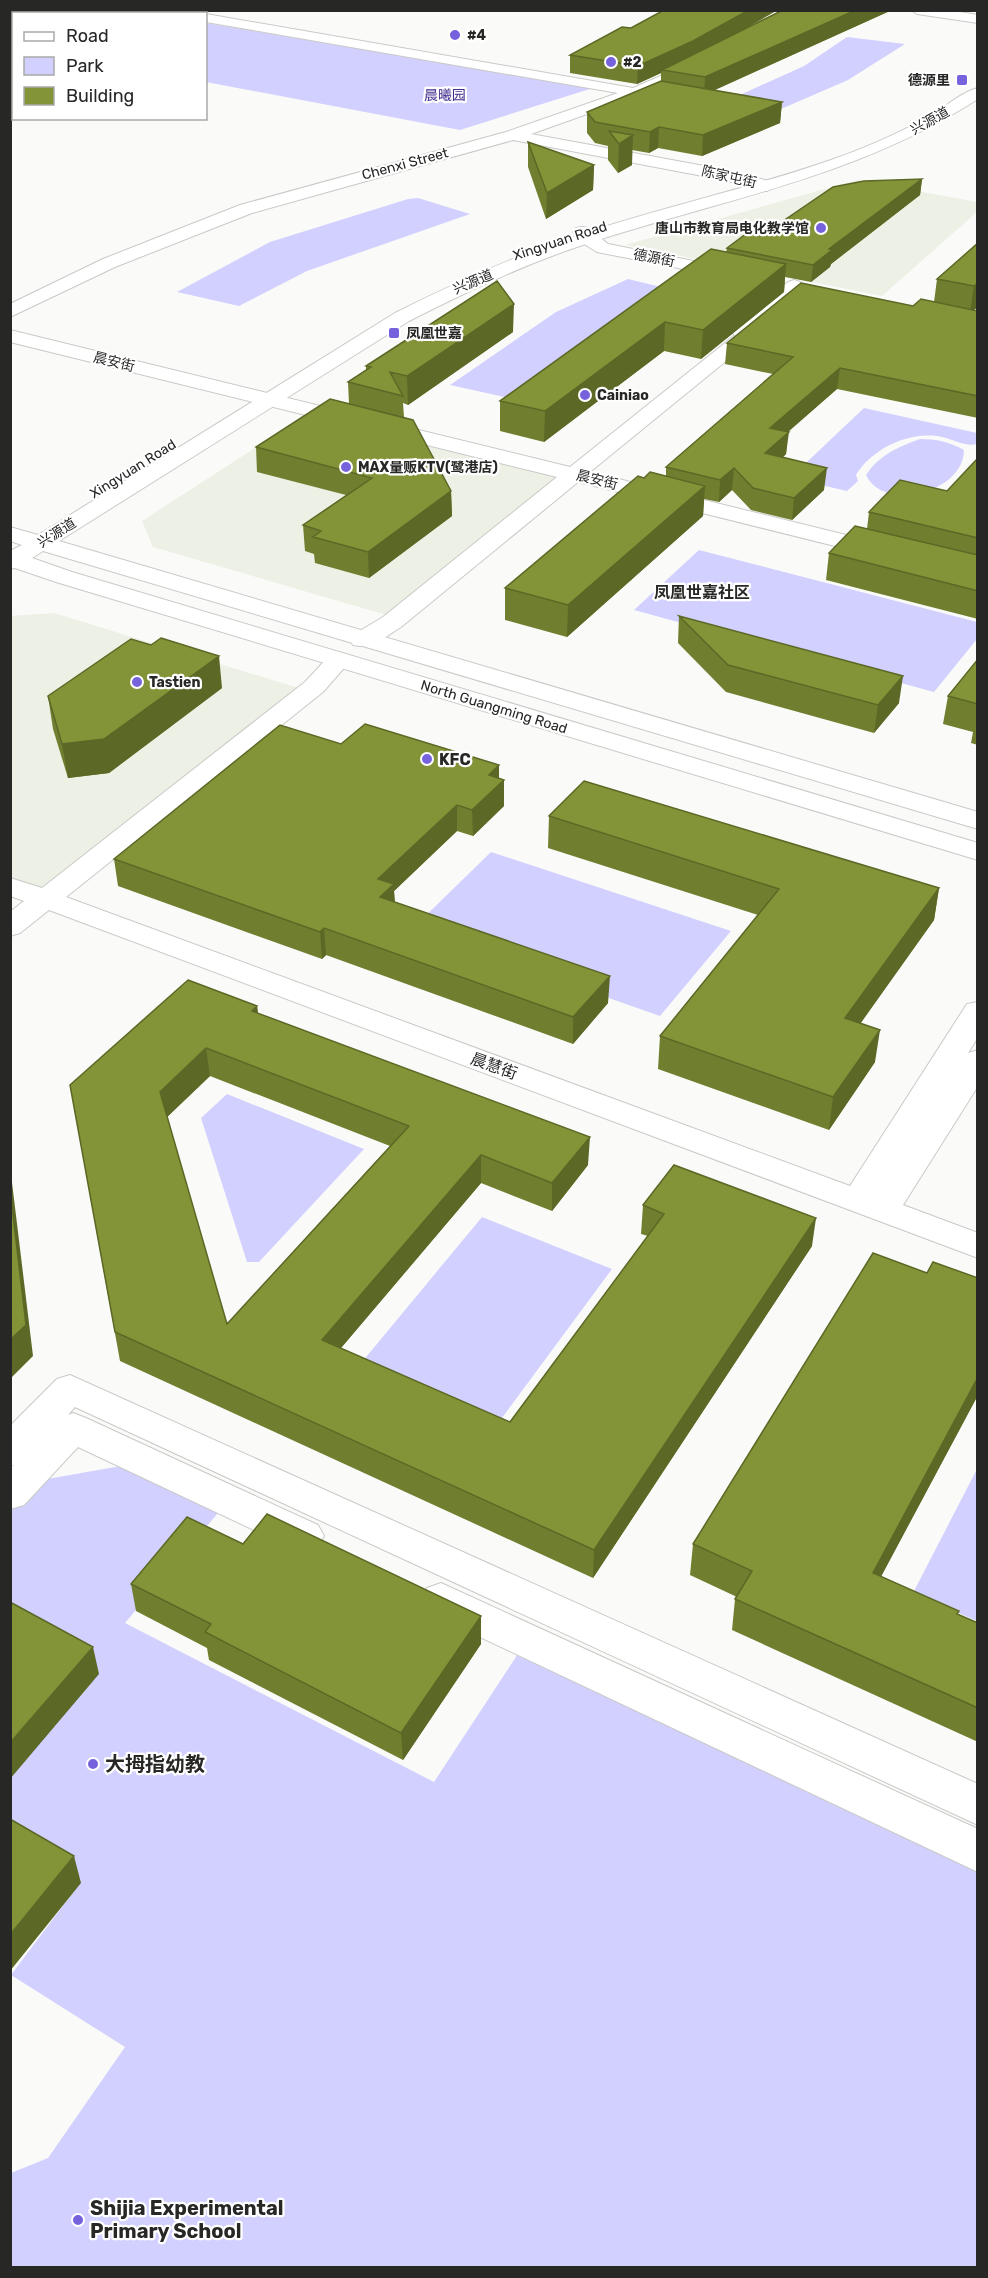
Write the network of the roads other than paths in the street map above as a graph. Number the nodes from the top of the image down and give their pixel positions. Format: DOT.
graph roads {
  1 [pos="916,10"];
  2 [pos="935,10"];
  3 [pos="207,18"];
  4 [pos="978,18"];
  5 [pos="978,80"];
  6 [pos="627,90"];
  7 [pos="978,92"];
  8 [pos="510,133"];
  9 [pos="762,182"];
  10 [pos="584,235"];
  11 [pos="751,278"];
  12 [pos="772,282"];
  13 [pos="10,302"];
  14 [pos="10,311"];
  15 [pos="10,336"];
  16 [pos="264,398"];
  17 [pos="572,471"];
  18 [pos="17,549"];
  19 [pos="899,551"];
  20 [pos="362,640"];
  21 [pos="339,660"];
  22 [pos="978,821"];
  23 [pos="978,852"];
  24 [pos="30,888"];
  25 [pos="10,927"];
  26 [pos="978,1011"];
  27 [pos="978,1060"];
  28 [pos="875,1197"];
  29 [pos="978,1224"];
  30 [pos="978,1246"];
  31 [pos="10,1451"];
  32 [pos="10,1494"];
  33 [pos="332,1549"];
  34 [pos="407,1584"];
  35 [pos="978,1805"];
  36 [pos="978,1851"];
  1 -- 4 [label="street"];
  2 -- 4 [label="street"];
  3 -- 6 [label="street"];
  5 -- 9 [label="street"];
  6 -- 8 [label="street, Chenxi Street"];
  6 -- 8 [label="street, Chenxi Street"];
  7 -- 9 [label="street, 兴源道"];
  8 -- 9 [label="street, 陈家屯街"];
  8 -- 13 [label="street, Chenxi Street"];
  8 -- 14 [label="street, Chenxi Street"];
  9 -- 10 [label="street, 兴源道"];
  10 -- 11 [label="street, 德源街"];
  10 -- 16 [label="street, 兴源道"];
  12 -- 17 [label="street"];
  15 -- 16 [label="street, 晨安街"];
  16 -- 17 [label="street, 晨安街"];
  16 -- 18 [label="street, 兴源道"];
  17 -- 19 [label="street, 晨安街"];
  17 -- 20 [label="street"];
  18 -- 20 [label="street, North Guangming Road"];
  18 -- 21 [label="street, North Guangming Road"];
  20 -- 22 [label="street, North Guangming Road"];
  21 -- 23 [label="street, North Guangming Road"];
  21 -- 24 [label="street"];
  24 -- 25 [label="street"];
  24 -- 28 [label="street, 晨慧街"];
  26 -- 28 [label="street"];
  27 -- 28 [label="street"];
  28 -- 29 [label="street, 晨慧街"];
  28 -- 30 [label="street, 晨慧街"];
  31 -- 35 [label="street"];
  32 -- 33 [label="street"];
  34 -- 36 [label="street"];
}
